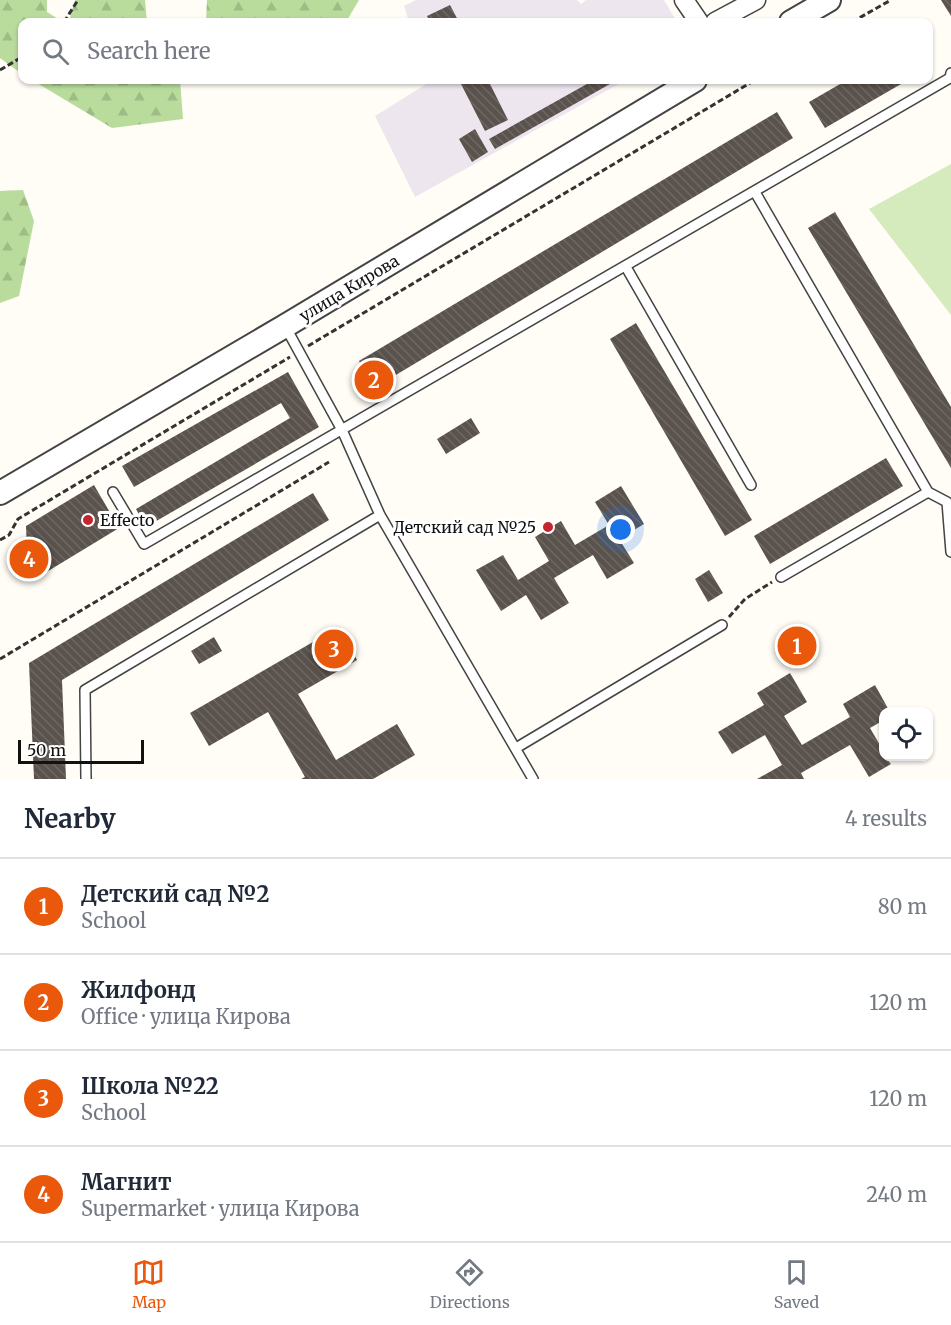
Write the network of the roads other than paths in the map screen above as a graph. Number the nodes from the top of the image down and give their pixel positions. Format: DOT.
graph roads {
  1 [pos="684,0"];
  2 [pos="756,0"];
  3 [pos="829,0"];
  4 [pos="696,18"];
  5 [pos="722,18"];
  6 [pos="797,18"];
  7 [pos="951,73"];
  8 [pos="688,84"];
  9 [pos="755,192"];
  10 [pos="626,267"];
  11 [pos="285,326"];
  12 [pos="342,430"];
  13 [pos="751,485"];
  14 [pos="113,492"];
  15 [pos="928,492"];
  16 [pos="0,493"];
  17 [pos="380,515"];
  18 [pos="951,552"];
  19 [pos="781,577"];
  20 [pos="722,625"];
  21 [pos="516,748"];
  22 [pos="86,779"];
  23 [pos="533,779"];
  1 -- 4 [label="street"];
  2 -- 5 [label="street"];
  3 -- 6 [label="street"];
  7 -- 9 [label="lane"];
  8 -- 11 [label="street, улица Кирова"];
  9 -- 10 [label="lane"];
  9 -- 15 [label="lane"];
  10 -- 12 [label="lane"];
  10 -- 13 [label="lane"];
  11 -- 12 [label="lane"];
  11 -- 16 [label="street, улица Кирова"];
  12 -- 14 [label="lane"];
  12 -- 17 [label="lane"];
  15 -- 18 [label="lane"];
  15 -- 19 [label="lane"];
  17 -- 21 [label="lane"];
  17 -- 22 [label="lane"];
  20 -- 21 [label="lane"];
  21 -- 23 [label="lane"];
}
